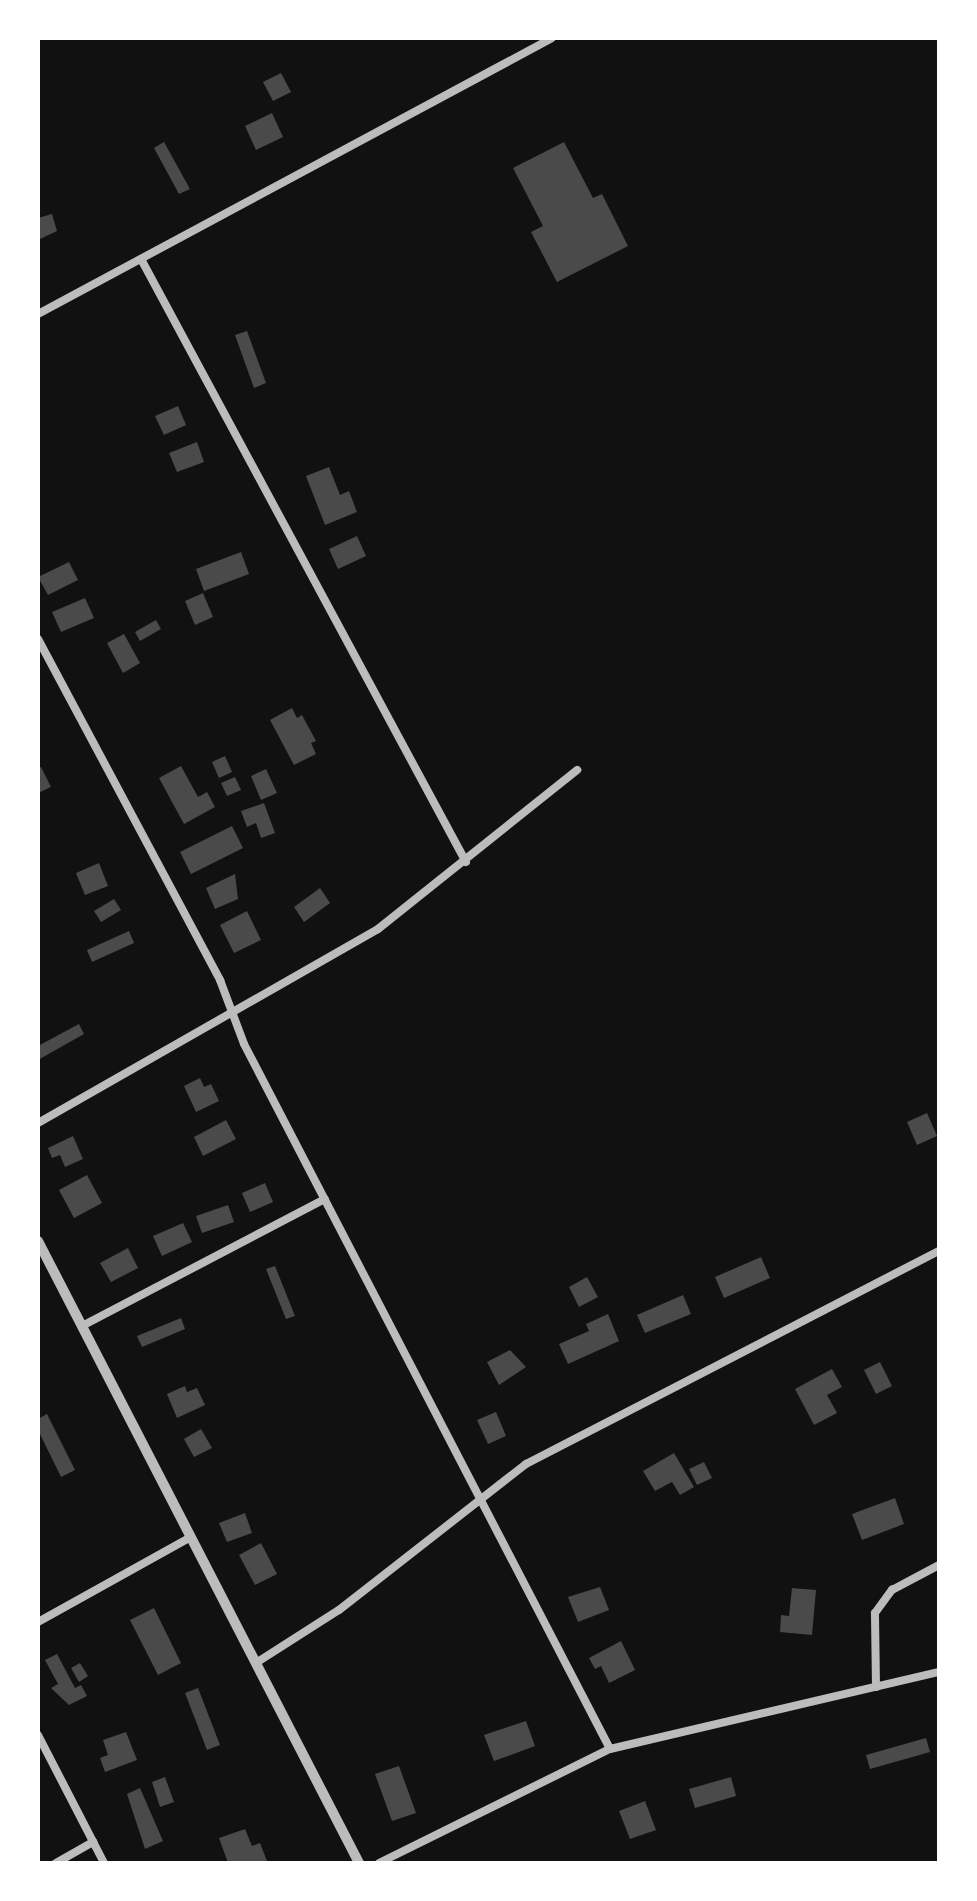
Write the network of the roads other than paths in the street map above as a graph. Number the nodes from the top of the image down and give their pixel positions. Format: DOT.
graph roads {
  1 [pos="552,38"];
  2 [pos="141,259"];
  3 [pos="38,314"];
  4 [pos="38,639"];
  5 [pos="577,770"];
  6 [pos="466,862"];
  7 [pos="233,1015"];
  8 [pos="38,1123"];
  9 [pos="325,1199"];
  10 [pos="38,1241"];
  11 [pos="939,1251"];
  12 [pos="82,1326"];
  13 [pos="480,1498"];
  14 [pos="191,1537"];
  15 [pos="939,1565"];
  16 [pos="38,1622"];
  17 [pos="256,1663"];
  18 [pos="939,1672"];
  19 [pos="876,1687"];
  20 [pos="38,1735"];
  21 [pos="610,1749"];
  22 [pos="93,1842"];
  23 [pos="56,1863"];
  24 [pos="104,1863"];
  25 [pos="359,1863"];
  26 [pos="379,1863"];
  1 -- 2 [label="street"];
  2 -- 3 [label="street"];
  2 -- 6 [label="street"];
  4 -- 7 [label="street"];
  5 -- 6 [label="street"];
  6 -- 7 [label="street"];
  7 -- 8 [label="street"];
  7 -- 9 [label="street"];
  9 -- 12 [label="street"];
  9 -- 13 [label="street"];
  10 -- 12 [label="street"];
  11 -- 13 [label="street"];
  12 -- 14 [label="street"];
  13 -- 17 [label="street"];
  13 -- 21 [label="street"];
  14 -- 16 [label="street"];
  14 -- 17 [label="street"];
  15 -- 19 [label="street"];
  17 -- 25 [label="street"];
  18 -- 19 [label="street"];
  19 -- 21 [label="street"];
  20 -- 22 [label="street"];
  21 -- 26 [label="street"];
  22 -- 23 [label="street"];
  22 -- 24 [label="street"];
}
